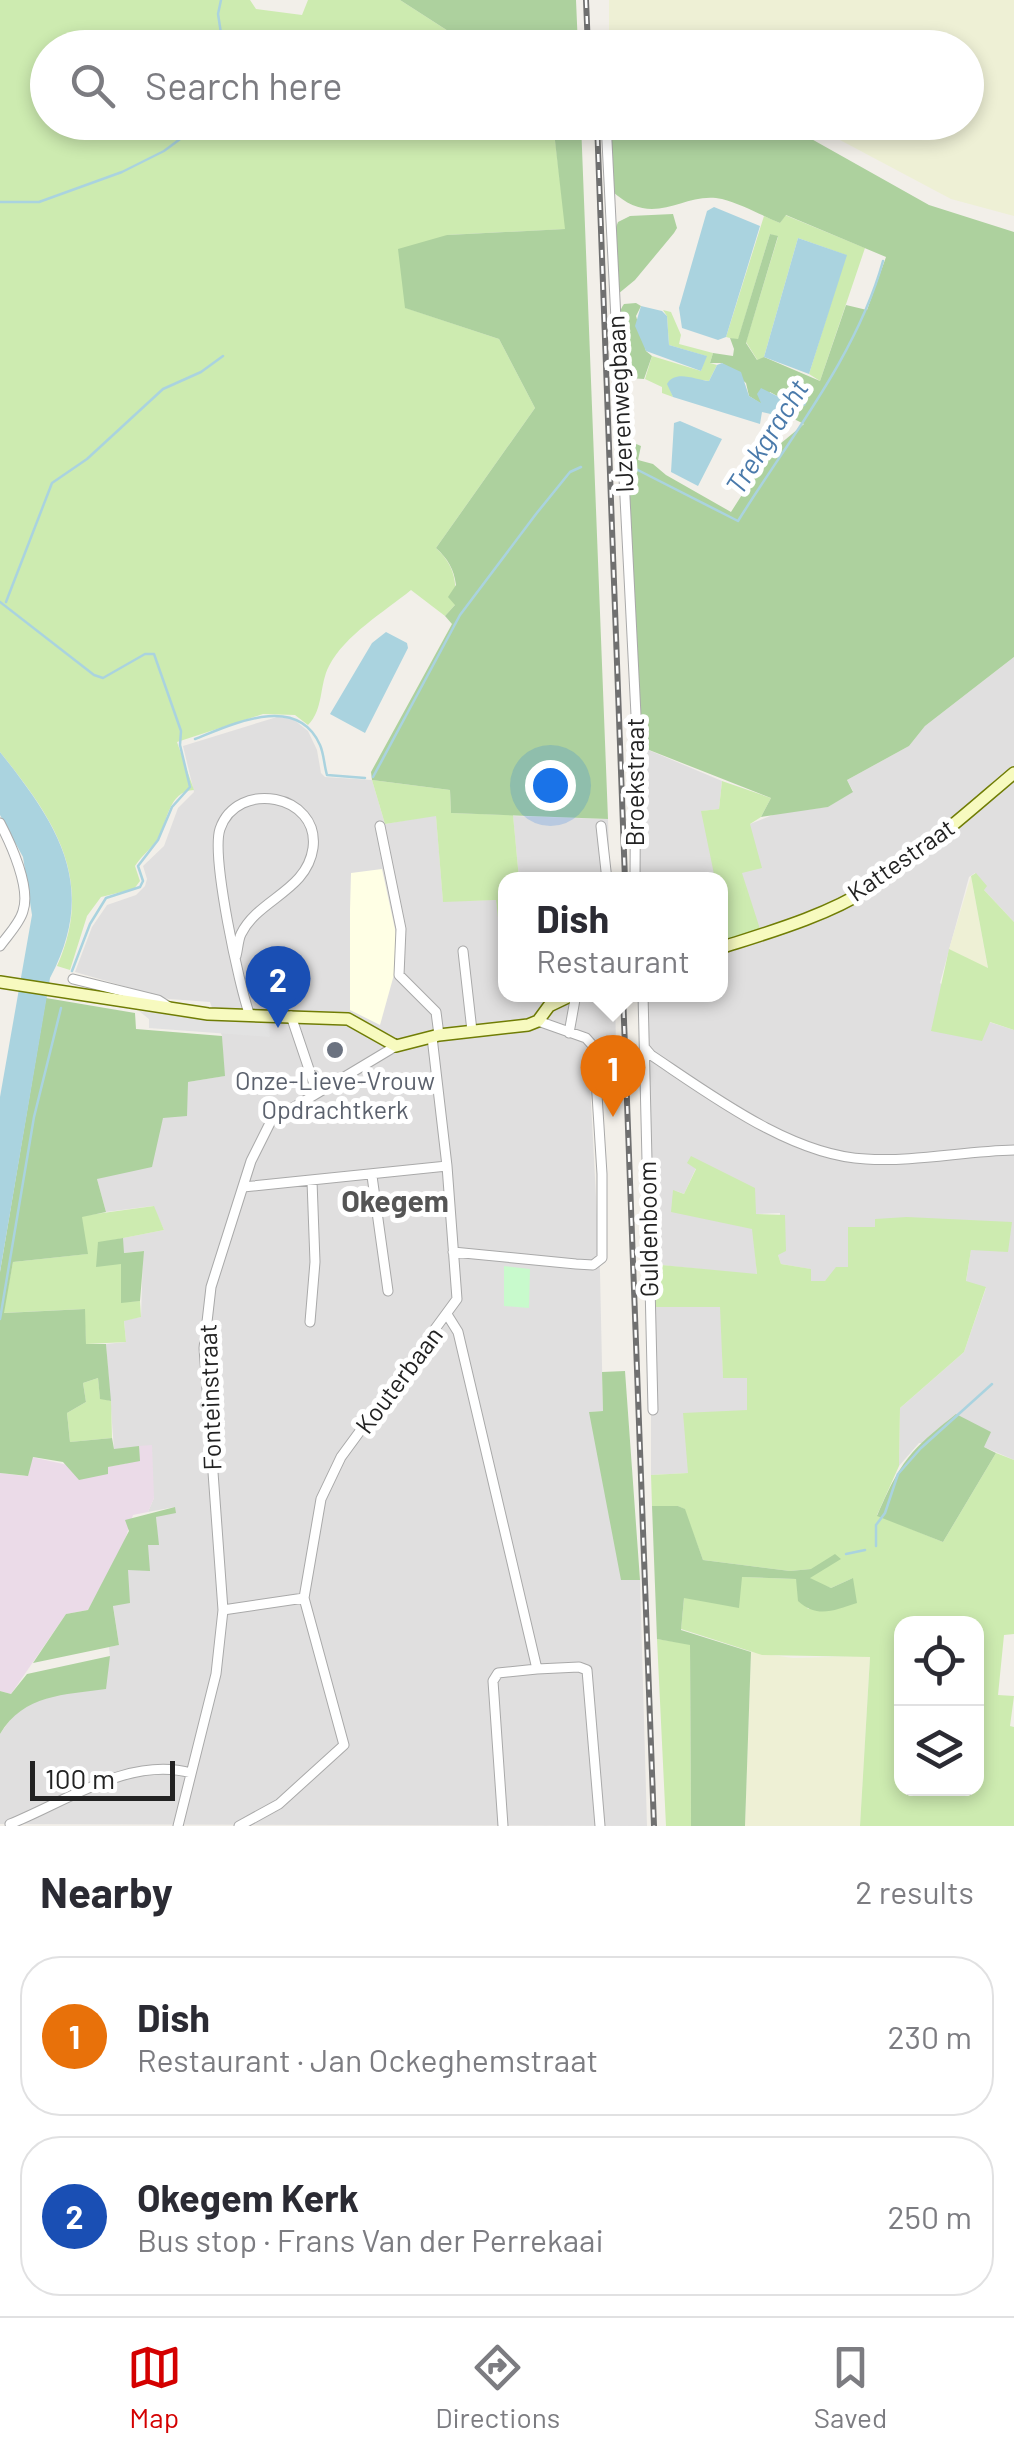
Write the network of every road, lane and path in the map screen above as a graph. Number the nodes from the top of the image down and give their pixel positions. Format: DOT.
graph roads {
  1 [pos="607,140"];
  2 [pos="634,685"];
  3 [pos="1014,773"];
  4 [pos="0,824"];
  5 [pos="380,826"];
  6 [pos="600,826"];
  7 [pos="605,872"];
  8 [pos="635,872"];
  9 [pos="728,945"];
  10 [pos="0,946"];
  11 [pos="462,951"];
  12 [pos="236,956"];
  13 [pos="73,979"];
  14 [pos="4,983"];
  15 [pos="558,1002"];
  16 [pos="574,1002"];
  17 [pos="643,1002"];
  18 [pos="171,1009"];
  19 [pos="244,1016"];
  20 [pos="291,1016"];
  21 [pos="538,1021"];
  22 [pos="472,1032"];
  23 [pos="569,1033"];
  24 [pos="435,1036"];
  25 [pos="396,1046"];
  26 [pos="645,1048"];
  27 [pos="317,1093"];
  28 [pos="1014,1150"];
  29 [pos="447,1166"];
  30 [pos="372,1176"];
  31 [pos="312,1181"];
  32 [pos="243,1188"];
  33 [pos="453,1252"];
  34 [pos="388,1291"];
  35 [pos="448,1316"];
  36 [pos="310,1322"];
  37 [pos="653,1410"];
  38 [pos="304,1598"];
  39 [pos="223,1610"];
  40 [pos="537,1669"];
  41 [pos="191,1774"];
  42 [pos="10,1824"];
  43 [pos="178,1826"];
  44 [pos="239,1826"];
  45 [pos="504,1826"];
  46 [pos="600,1826"];
  1 -- 2 [label="street, IJzerenwegbaan"];
  2 -- 8 [label="street, Broekstraat"];
  3 -- 9 [label="main road, Kattestraat"];
  4 -- 10 [label="street"];
  5 -- 24 [label="street"];
  6 -- 7 [label="street"];
  11 -- 22 [label="street"];
  12 -- 12 [label="street"];
  12 -- 19 [label="street"];
  13 -- 18 [label="street"];
  14 -- 18 [label="main road"];
  15 -- 21 [label="main road"];
  16 -- 23 [label="street"];
  17 -- 26 [label="street, Guldenboom"];
  18 -- 19 [label="main road"];
  19 -- 20 [label="main road"];
  20 -- 25 [label="main road"];
  20 -- 27 [label="street"];
  21 -- 22 [label="main road"];
  21 -- 23 [label="street"];
  22 -- 24 [label="main road"];
  23 -- 33 [label="street"];
  24 -- 25 [label="main road"];
  24 -- 29 [label="street, Kouterbaan"];
  25 -- 27 [label="street, Fonteinstraat"];
  26 -- 28 [label="street"];
  26 -- 37 [label="street, Guldenboom"];
  27 -- 32 [label="street, Fonteinstraat"];
  29 -- 30 [label="street"];
  29 -- 33 [label="street, Kouterbaan"];
  30 -- 31 [label="street"];
  30 -- 34 [label="street"];
  31 -- 32 [label="street"];
  31 -- 36 [label="street"];
  32 -- 39 [label="street, Fonteinstraat"];
  33 -- 35 [label="street, Kouterbaan"];
  35 -- 38 [label="street, Kouterbaan"];
  35 -- 40 [label="street"];
  38 -- 39 [label="street"];
  38 -- 44 [label="street, Kouterbaan"];
  39 -- 41 [label="street, Fonteinstraat"];
  40 -- 45 [label="street"];
  40 -- 46 [label="street"];
  41 -- 42 [label="street"];
  41 -- 43 [label="street, Fonteinstraat"];
}
